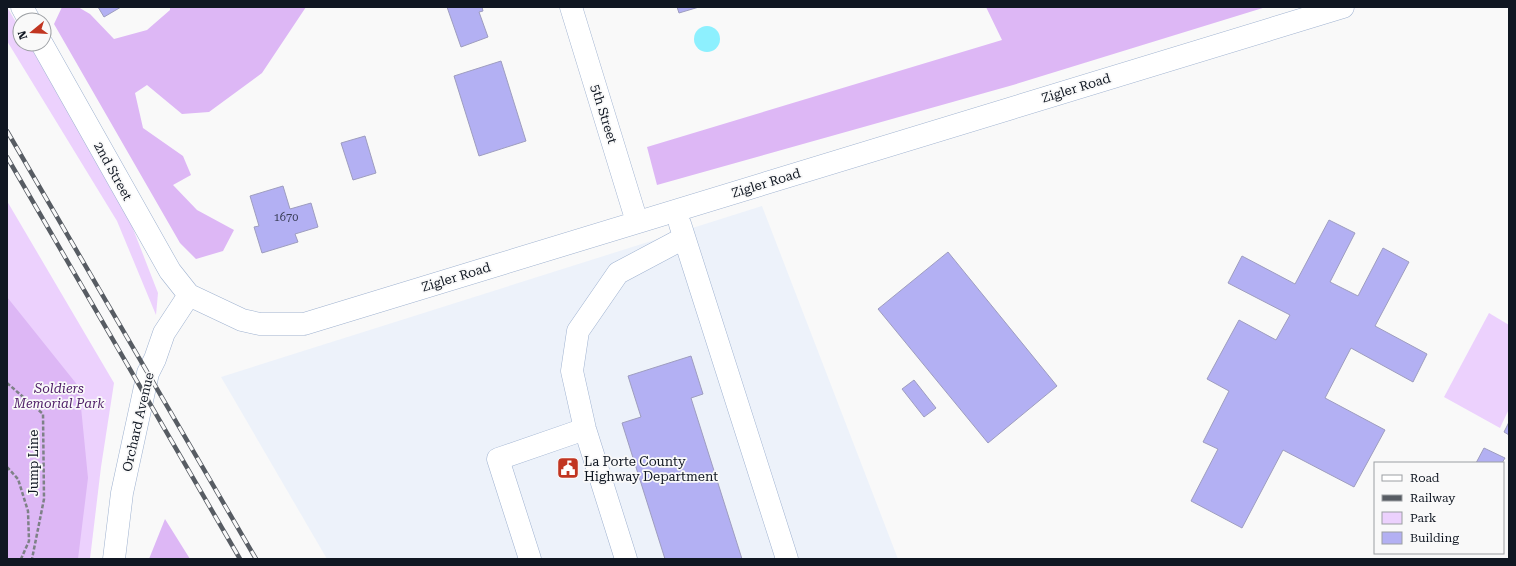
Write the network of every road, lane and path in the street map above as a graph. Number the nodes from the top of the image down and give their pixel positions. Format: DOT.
graph roads {
  1 [pos="571,7"];
  2 [pos="1343,7"];
  3 [pos="47,52"];
  4 [pos="675,210"];
  5 [pos="637,222"];
  6 [pos="684,238"];
  7 [pos="189,295"];
  8 [pos="7,383"];
  9 [pos="585,429"];
  10 [pos="7,467"];
  11 [pos="21,559"];
  12 [pos="32,559"];
  13 [pos="114,559"];
  14 [pos="530,559"];
  15 [pos="626,559"];
  16 [pos="787,559"];
  1 -- 5 [label="street, 5th Street"];
  2 -- 4 [label="street, Zigler Road"];
  3 -- 7 [label="street, 2nd Street"];
  4 -- 5 [label="street, Zigler Road"];
  4 -- 6 [label="street"];
  5 -- 7 [label="street, Zigler Road"];
  6 -- 9 [label="street"];
  6 -- 16 [label="street"];
  7 -- 13 [label="street, Orchard Avenue"];
  8 -- 12 [label="path, Jump Line"];
  9 -- 14 [label="street"];
  9 -- 15 [label="street"];
  10 -- 11 [label="path"];
}
